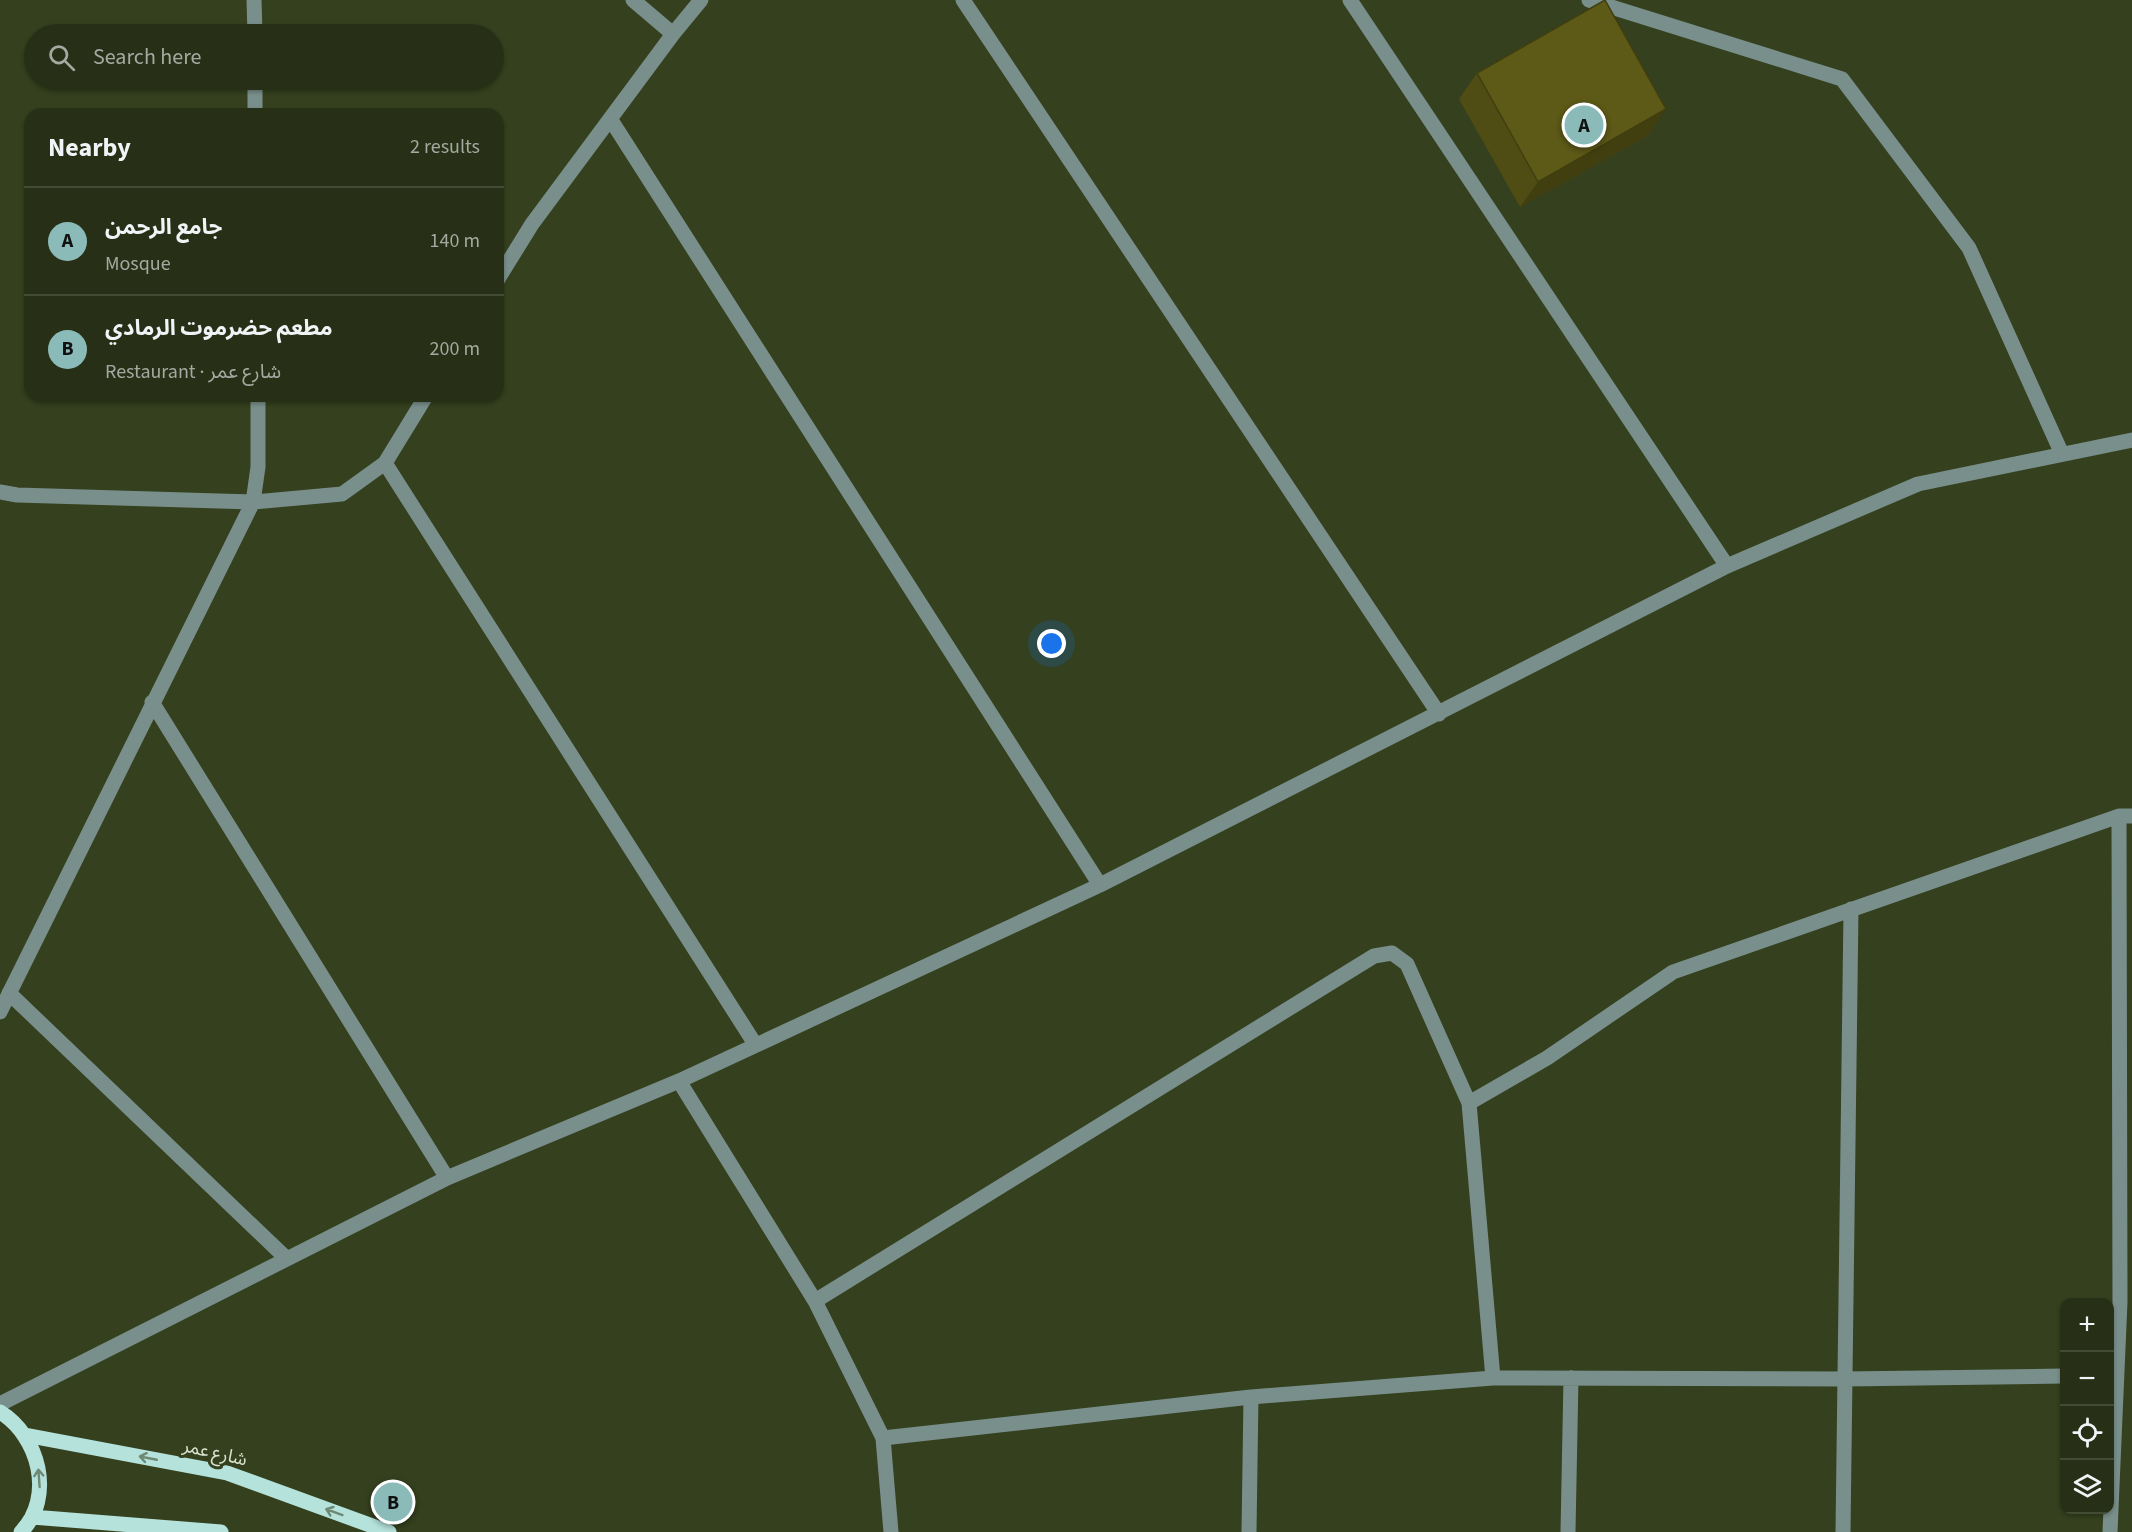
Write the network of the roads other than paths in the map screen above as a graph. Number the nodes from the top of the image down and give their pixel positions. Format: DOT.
graph roads {
  1 [pos="254,0"];
  2 [pos="633,0"];
  3 [pos="701,0"];
  4 [pos="963,0"];
  5 [pos="1350,0"];
  6 [pos="1589,0"];
  7 [pos="255,24"];
  8 [pos="673,34"];
  9 [pos="255,90"];
  10 [pos="255,108"];
  11 [pos="611,120"];
  12 [pos="504,269"];
  13 [pos="258,402"];
  14 [pos="422,402"];
  15 [pos="2132,440"];
  16 [pos="2062,454"];
  17 [pos="385,463"];
  18 [pos="0,492"];
  19 [pos="253,502"];
  20 [pos="1727,566"];
  21 [pos="152,702"];
  22 [pos="1439,714"];
  23 [pos="2126,816"];
  24 [pos="1101,885"];
  25 [pos="1851,909"];
  26 [pos="9,993"];
  27 [pos="0,1012"];
  28 [pos="755,1044"];
  29 [pos="679,1081"];
  30 [pos="1469,1103"];
  31 [pos="447,1178"];
  32 [pos="286,1258"];
  33 [pos="815,1301"];
  34 [pos="2120,1375"];
  35 [pos="2060,1376"];
  36 [pos="1492,1378"];
  37 [pos="1571,1378"];
  38 [pos="1845,1379"];
  39 [pos="1251,1397"];
  40 [pos="0,1404"];
  41 [pos="0,1412"];
  42 [pos="26,1435"];
  43 [pos="882,1438"];
  44 [pos="26,1527"];
  45 [pos="217,1531"];
  46 [pos="389,1532"];
  47 [pos="891,1532"];
  48 [pos="1249,1532"];
  49 [pos="1568,1532"];
  50 [pos="1843,1532"];
  51 [pos="2110,1532"];
  1 -- 7 [label="street"];
  2 -- 8 [label="street"];
  3 -- 8 [label="street"];
  4 -- 22 [label="street"];
  5 -- 20 [label="street"];
  6 -- 16 [label="street"];
  8 -- 11 [label="street"];
  9 -- 10 [label="street"];
  11 -- 12 [label="street"];
  11 -- 24 [label="street"];
  13 -- 19 [label="street"];
  14 -- 17 [label="street"];
  15 -- 16 [label="street"];
  16 -- 20 [label="street"];
  17 -- 19 [label="street"];
  17 -- 28 [label="street"];
  18 -- 19 [label="street"];
  19 -- 21 [label="street"];
  20 -- 22 [label="street"];
  21 -- 26 [label="street"];
  21 -- 31 [label="street"];
  22 -- 24 [label="street"];
  23 -- 25 [label="street"];
  23 -- 34 [label="street"];
  24 -- 28 [label="street"];
  25 -- 30 [label="street"];
  25 -- 38 [label="street"];
  26 -- 27 [label="street"];
  26 -- 32 [label="street"];
  28 -- 29 [label="street"];
  29 -- 31 [label="street"];
  29 -- 33 [label="street"];
  30 -- 33 [label="street"];
  30 -- 36 [label="street"];
  31 -- 32 [label="street"];
  32 -- 40 [label="street"];
  33 -- 43 [label="street"];
  34 -- 51 [label="street"];
  35 -- 38 [label="street"];
  36 -- 37 [label="street"];
  36 -- 39 [label="street"];
  37 -- 38 [label="street"];
  37 -- 49 [label="street"];
  38 -- 50 [label="street"];
  39 -- 43 [label="street"];
  39 -- 48 [label="street"];
  41 -- 42 [label="main road"];
  44 -- 42 [label="main road, one-way"];
  46 -- 42 [label="main road, شارع عمر, one-way"];
  43 -- 47 [label="street"];
  44 -- 45 [label="main road"];
}
